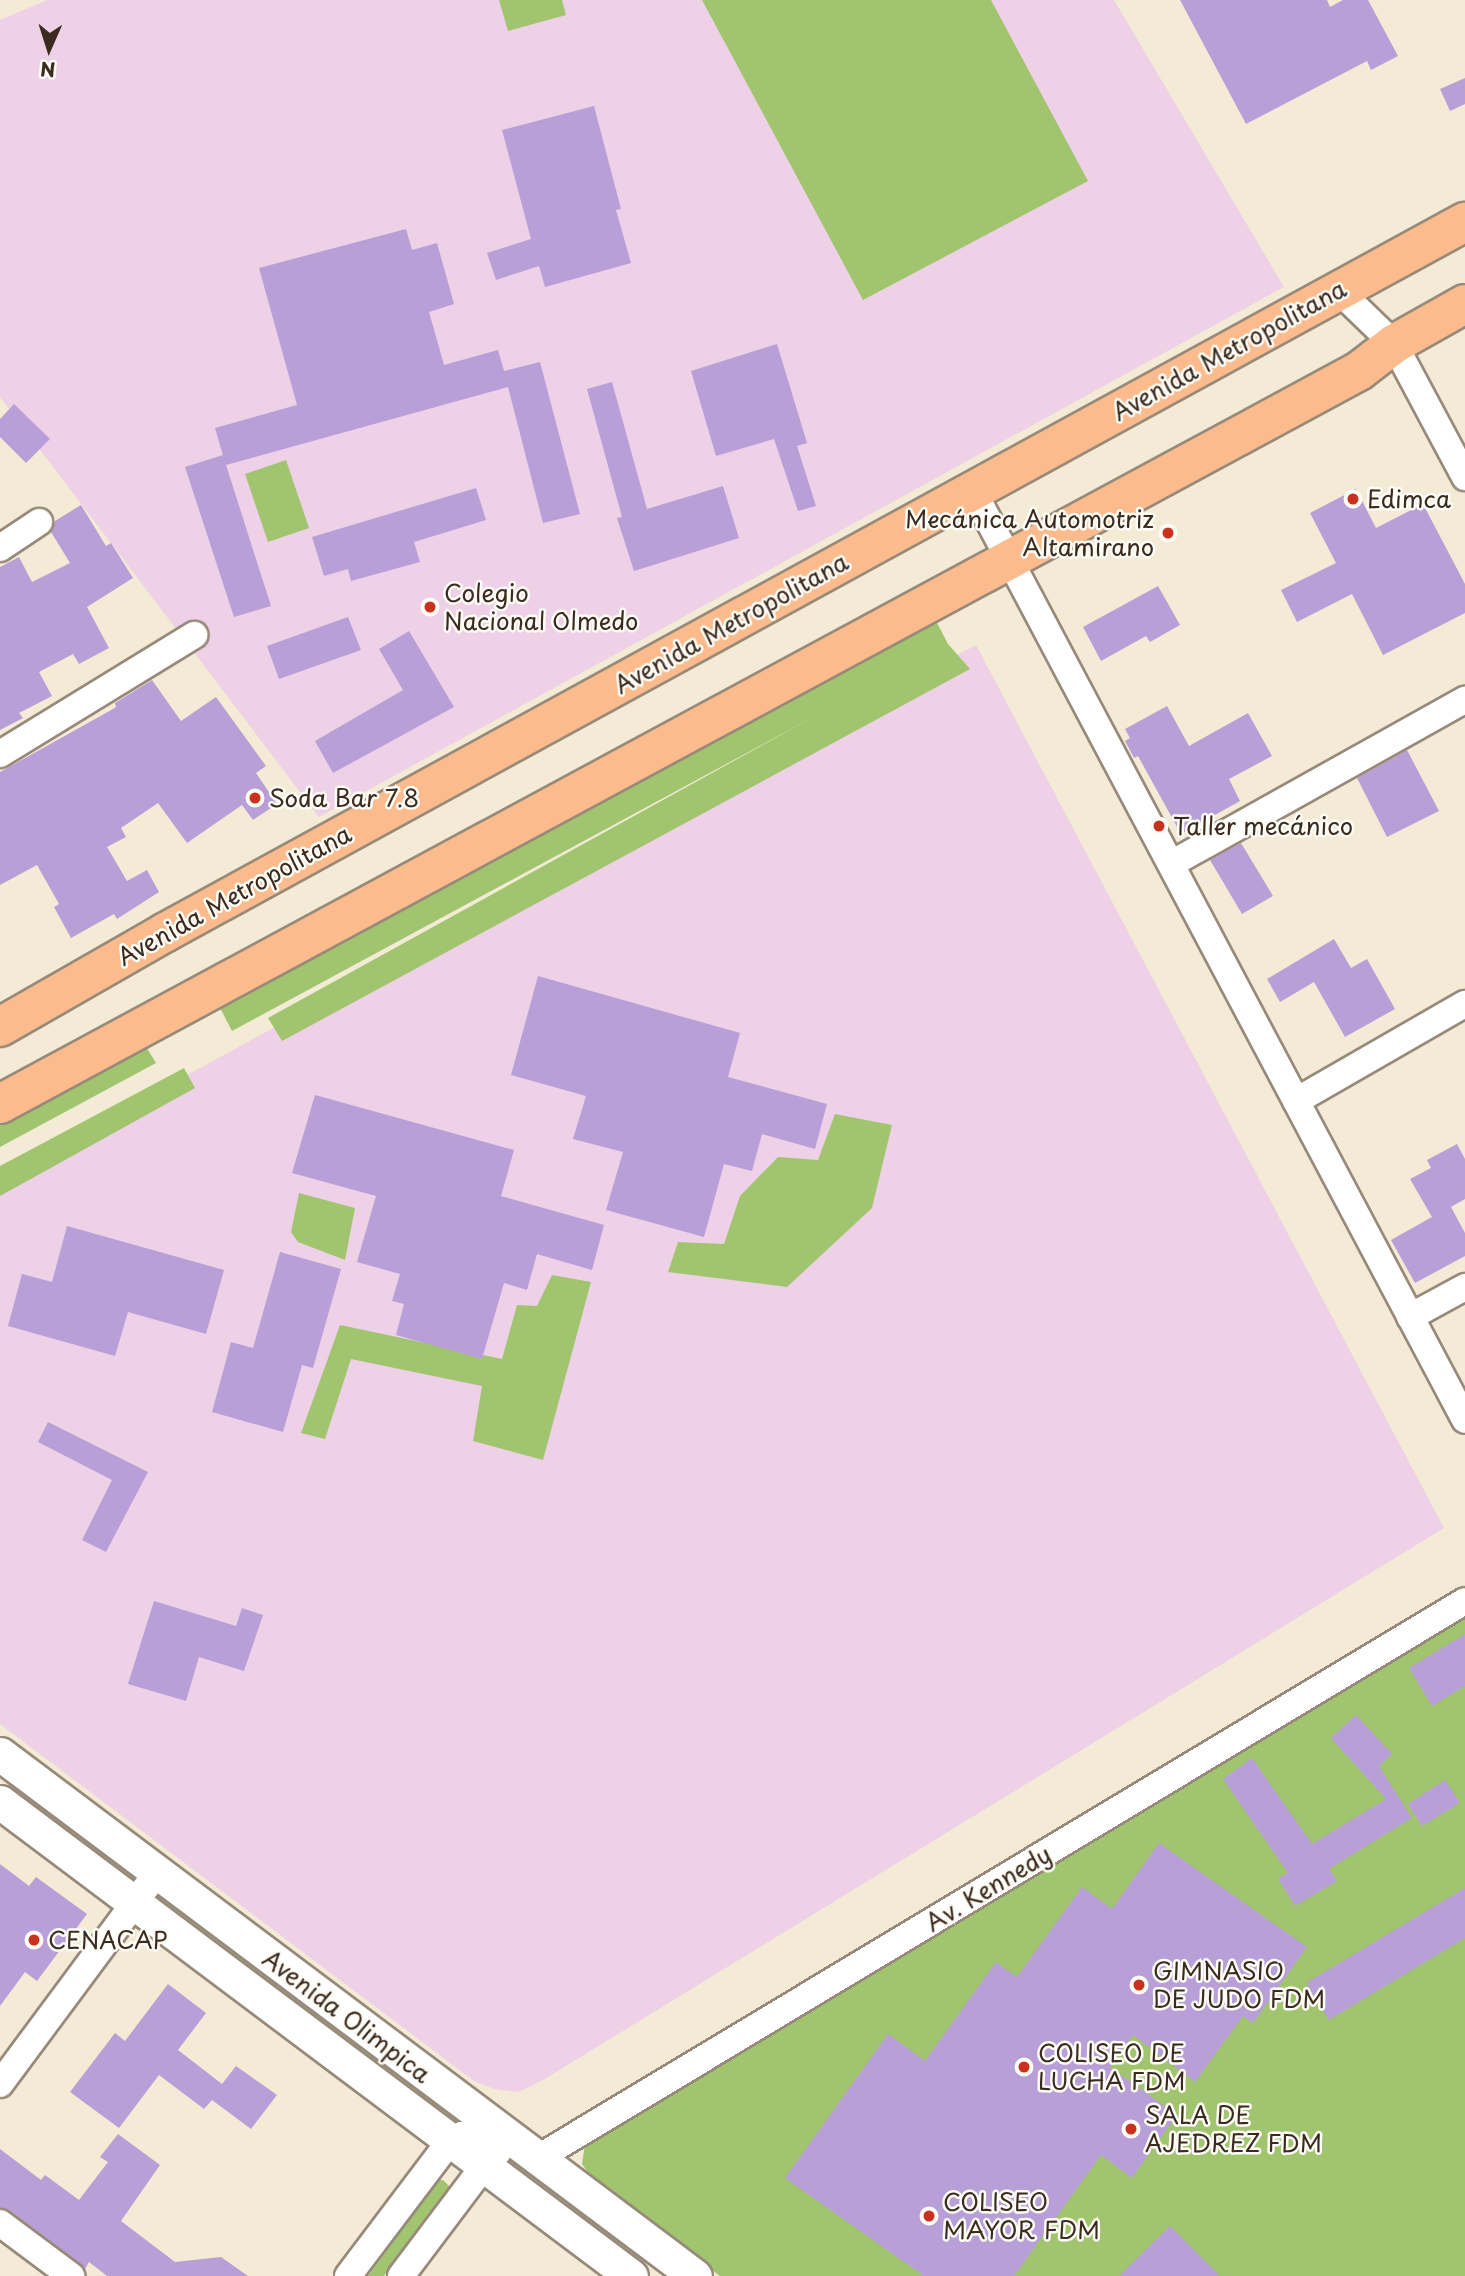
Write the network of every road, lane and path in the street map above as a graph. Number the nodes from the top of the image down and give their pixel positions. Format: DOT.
graph roads {
  1 [pos="1465,222"];
  2 [pos="1338,290"];
  3 [pos="1465,304"];
  4 [pos="1394,344"];
  5 [pos="1465,477"];
  6 [pos="973,491"];
  7 [pos="39,523"];
  8 [pos="0,548"];
  9 [pos="1009,559"];
  10 [pos="194,635"];
  11 [pos="1465,701"];
  12 [pos="0,754"];
  13 [pos="1171,864"];
  14 [pos="1465,1003"];
  15 [pos="0,1027"];
  16 [pos="1296,1101"];
  17 [pos="0,1104"];
  18 [pos="1465,1287"];
  19 [pos="1410,1317"];
  20 [pos="1465,1420"];
  21 [pos="1465,1601"];
  22 [pos="0,1754"];
  23 [pos="0,1802"];
  24 [pos="156,1874"];
  25 [pos="133,1904"];
  26 [pos="0,2084"];
  27 [pos="450,2141"];
  28 [pos="525,2149"];
  29 [pos="484,2166"];
  30 [pos="0,2223"];
  31 [pos="71,2276"];
  32 [pos="348,2276"];
  33 [pos="401,2276"];
  34 [pos="631,2276"];
  35 [pos="695,2276"];
  1 -- 2 [label="highway, Avenida Metropolitana"];
  2 -- 4 [label="street"];
  2 -- 6 [label="highway, Avenida Metropolitana"];
  3 -- 4 [label="highway"];
  4 -- 5 [label="street"];
  4 -- 9 [label="highway"];
  6 -- 9 [label="street"];
  6 -- 15 [label="highway, Avenida Metropolitana"];
  7 -- 8 [label="street"];
  9 -- 13 [label="street"];
  9 -- 17 [label="highway"];
  10 -- 12 [label="street"];
  11 -- 13 [label="street"];
  13 -- 16 [label="street"];
  14 -- 16 [label="street"];
  16 -- 19 [label="street"];
  18 -- 19 [label="street"];
  19 -- 20 [label="street"];
  21 -- 28 [label="street, Av. Kennedy"];
  22 -- 24 [label="street, Avenida Olimpica"];
  23 -- 25 [label="street, Avenida Olimpica"];
  24 -- 25 [label="street"];
  24 -- 28 [label="street, Avenida Olimpica"];
  25 -- 26 [label="street"];
  25 -- 27 [label="street, Avenida Olimpica"];
  27 -- 28 [label="street"];
  27 -- 29 [label="street, Avenida Olimpica"];
  27 -- 32 [label="street"];
  28 -- 29 [label="street, Av. Kennedy"];
  28 -- 35 [label="street, Avenida Olimpica"];
  29 -- 33 [label="street, Av. Kennedy"];
  29 -- 34 [label="street, Avenida Olimpica"];
  30 -- 31 [label="street"];
}
